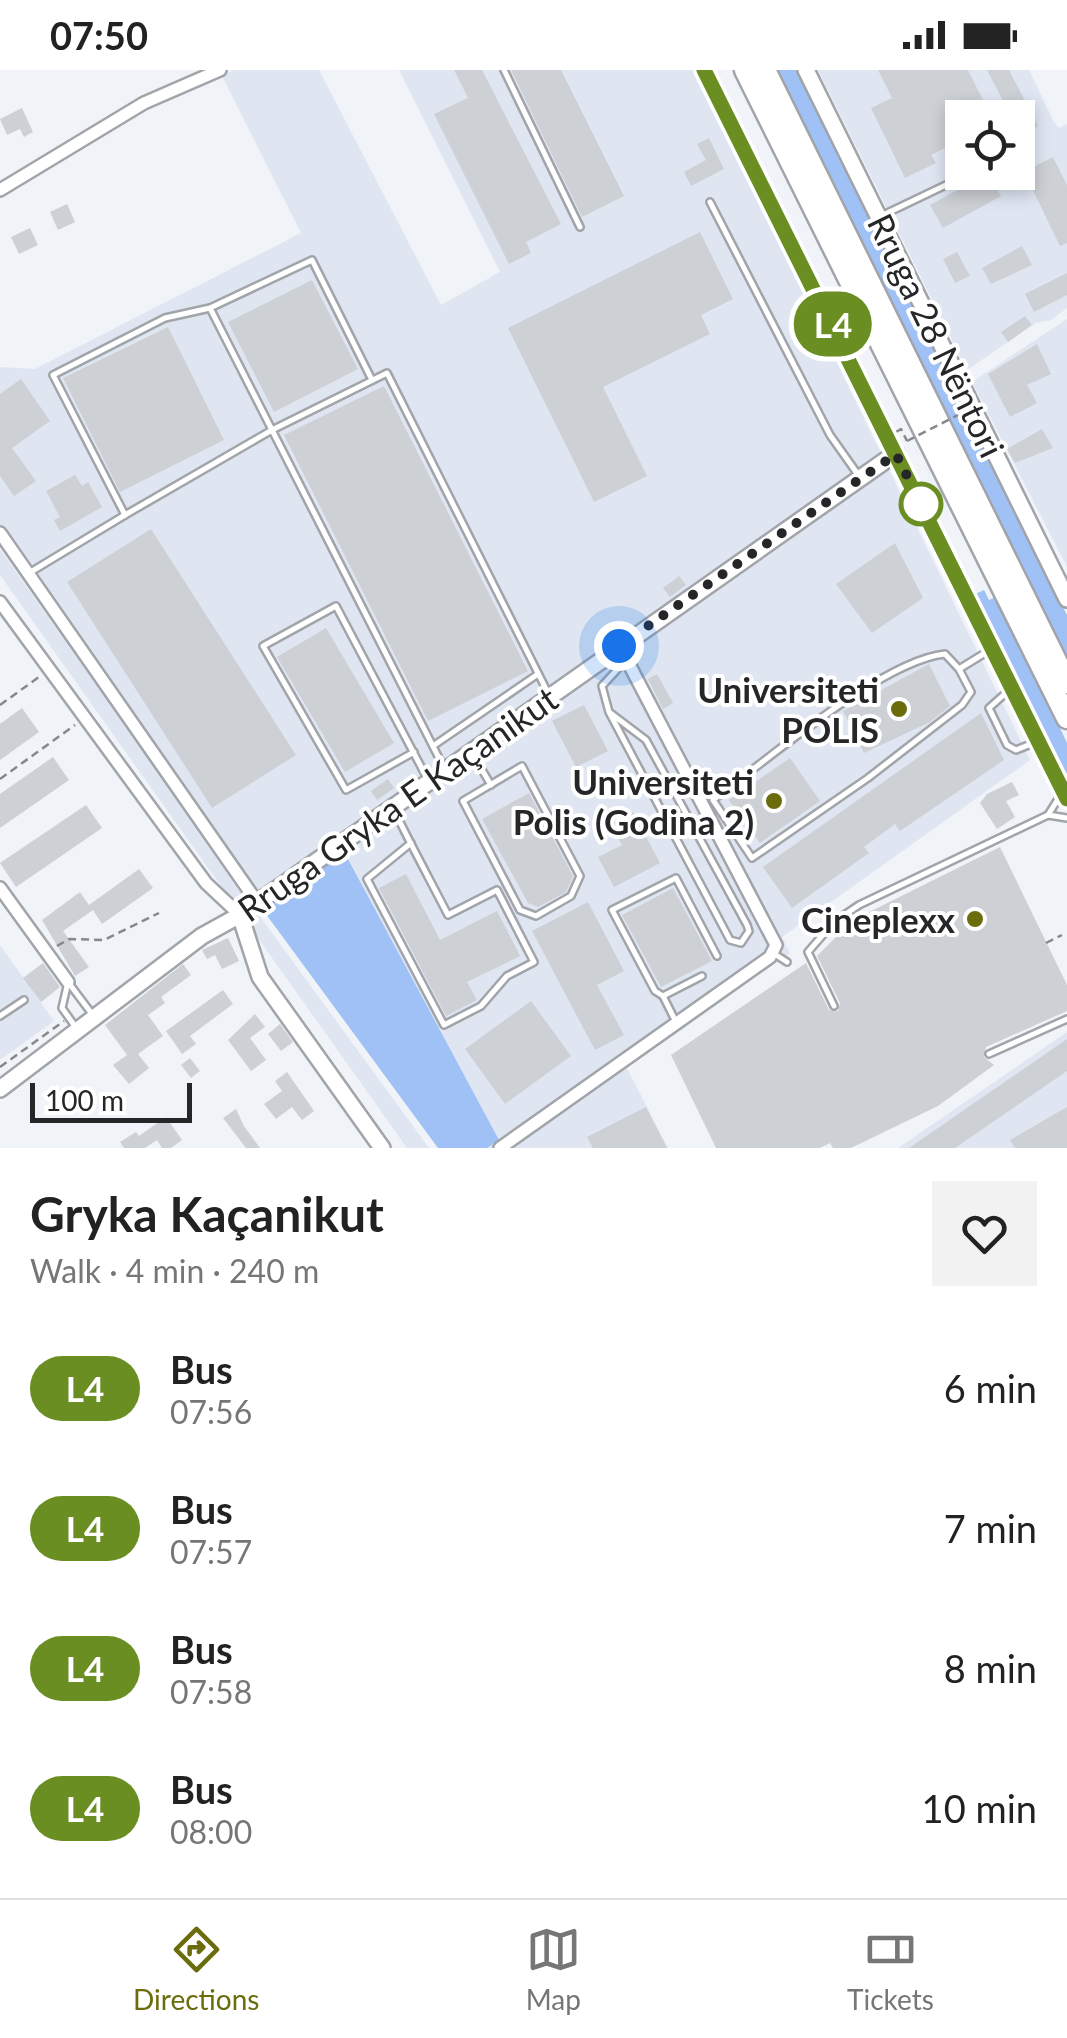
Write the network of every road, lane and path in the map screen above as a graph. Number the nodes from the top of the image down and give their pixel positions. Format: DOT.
graph roads {
  1 [pos="220,70"];
  2 [pos="504,70"];
  3 [pos="704,70"];
  4 [pos="746,70"];
  5 [pos="765,70"];
  6 [pos="806,70"];
  7 [pos="945,185"];
  8 [pos="0,190"];
  9 [pos="710,202"];
  10 [pos="879,217"];
  11 [pos="580,227"];
  12 [pos="210,308"];
  13 [pos="372,380"];
  14 [pos="952,404"];
  15 [pos="901,429"];
  16 [pos="272,430"];
  17 [pos="902,447"];
  18 [pos="859,476"];
  19 [pos="125,515"];
  20 [pos="0,532"];
  21 [pos="28,573"];
  22 [pos="1067,600"];
  23 [pos="0,602"];
  24 [pos="993,649"];
  25 [pos="622,652"];
  26 [pos="1042,667"];
  27 [pos="959,669"];
  28 [pos="49,670"];
  29 [pos="538,674"];
  30 [pos="1067,683"];
  31 [pos="1012,688"];
  32 [pos="549,696"];
  33 [pos="0,705"];
  34 [pos="609,712"];
  35 [pos="84,718"];
  36 [pos="1067,718"];
  37 [pos="1067,735"];
  38 [pos="1038,741"];
  39 [pos="433,746"];
  40 [pos="471,751"];
  41 [pos="414,752"];
  42 [pos="445,770"];
  43 [pos="0,779"];
  44 [pos="429,781"];
  45 [pos="491,785"];
  46 [pos="1064,794"];
  47 [pos="392,807"];
  48 [pos="1048,814"];
  49 [pos="1067,818"];
  50 [pos="411,843"];
  51 [pos="0,888"];
  52 [pos="257,902"];
  53 [pos="158,913"];
  54 [pos="240,915"];
  55 [pos="1062,935"];
  56 [pos="1046,943"];
  57 [pos="46,952"];
  58 [pos="773,954"];
  59 [pos="717,956"];
  60 [pos="787,962"];
  61 [pos="702,976"];
  62 [pos="68,982"];
  63 [pos="663,996"];
  64 [pos="24,1000"];
  65 [pos="834,1006"];
  66 [pos="0,1016"];
  67 [pos="69,1017"];
  68 [pos="96,1019"];
  69 [pos="1067,1019"];
  70 [pos="676,1022"];
  71 [pos="79,1031"];
  72 [pos="988,1054"];
  73 [pos="0,1067"];
  74 [pos="0,1088"];
  75 [pos="382,1148"];
  76 [pos="500,1148"];
  1 -- 8 [label="street"];
  2 -- 11 [label="lane"];
  3 -- 17 [label="main road"];
  4 -- 26 [label="highway"];
  5 -- 30 [label="highway"];
  6 -- 10 [label="main road, Rruga 28 Nëntori"];
  7 -- 10 [label="lane"];
  9 -- 18 [label="lane"];
  10 -- 22 [label="main road, Rruga 28 Nëntori"];
  12 -- 13 [label="lane"];
  12 -- 16 [label="lane"];
  12 -- 19 [label="lane"];
  13 -- 16 [label="lane"];
  13 -- 29 [label="lane"];
  14 -- 17 [label="path, bridge"];
  15 -- 17 [label="path"];
  16 -- 19 [label="lane"];
  16 -- 39 [label="lane"];
  17 -- 18 [label="main road, Rruga Gryka E Kaçanikut"];
  17 -- 24 [label="main road"];
  18 -- 25 [label="main road, Rruga Gryka E Kaçanikut"];
  19 -- 21 [label="lane"];
  20 -- 21 [label="street"];
  21 -- 52 [label="street"];
  23 -- 28 [label="street"];
  24 -- 27 [label="lane"];
  24 -- 31 [label="main road"];
  25 -- 32 [label="main road, Rruga Gryka E Kaçanikut"];
  25 -- 34 [label="lane"];
  25 -- 58 [label="street"];
  26 -- 36 [label="highway"];
  26 -- 37 [label="highway"];
  27 -- 27 [label="lane"];
  28 -- 33 [label="path"];
  28 -- 35 [label="street"];
  29 -- 32 [label="lane"];
  29 -- 39 [label="lane"];
  31 -- 38 [label="main road"];
  31 -- 38 [label="lane"];
  32 -- 40 [label="main road, Rruga Gryka E Kaçanikut"];
  34 -- 34 [label="lane"];
  35 -- 43 [label="path"];
  35 -- 54 [label="street"];
  38 -- 46 [label="main road"];
  39 -- 42 [label="lane"];
  40 -- 42 [label="main road, Rruga Gryka E Kaçanikut"];
  40 -- 45 [label="lane"];
  41 -- 41 [label="lane"];
  41 -- 44 [label="lane"];
  42 -- 44 [label="main road, Rruga Gryka E Kaçanikut"];
  44 -- 47 [label="main road, Rruga Gryka E Kaçanikut"];
  45 -- 45 [label="lane"];
  46 -- 48 [label="lane"];
  47 -- 50 [label="lane"];
  47 -- 52 [label="main road, Rruga Gryka E Kaçanikut"];
  48 -- 49 [label="lane"];
  48 -- 65 [label="lane"];
  50 -- 50 [label="lane"];
  51 -- 57 [label="street"];
  52 -- 54 [label="main road, Rruga Gryka E Kaçanikut"];
  53 -- 57 [label="path"];
  54 -- 68 [label="main road, Rruga Gryka E Kaçanikut"];
  54 -- 75 [label="main road"];
  55 -- 56 [label="path"];
  57 -- 62 [label="street"];
  58 -- 60 [label="lane"];
  58 -- 70 [label="street"];
  59 -- 63 [label="lane"];
  61 -- 63 [label="lane"];
  62 -- 67 [label="lane"];
  62 -- 68 [label="lane"];
  63 -- 70 [label="lane"];
  64 -- 66 [label="lane"];
  67 -- 71 [label="lane"];
  67 -- 73 [label="path"];
  68 -- 71 [label="main road, Rruga Gryka E Kaçanikut"];
  69 -- 72 [label="lane"];
  70 -- 76 [label="street"];
  71 -- 74 [label="main road, Rruga Gryka E Kaçanikut"];
}
